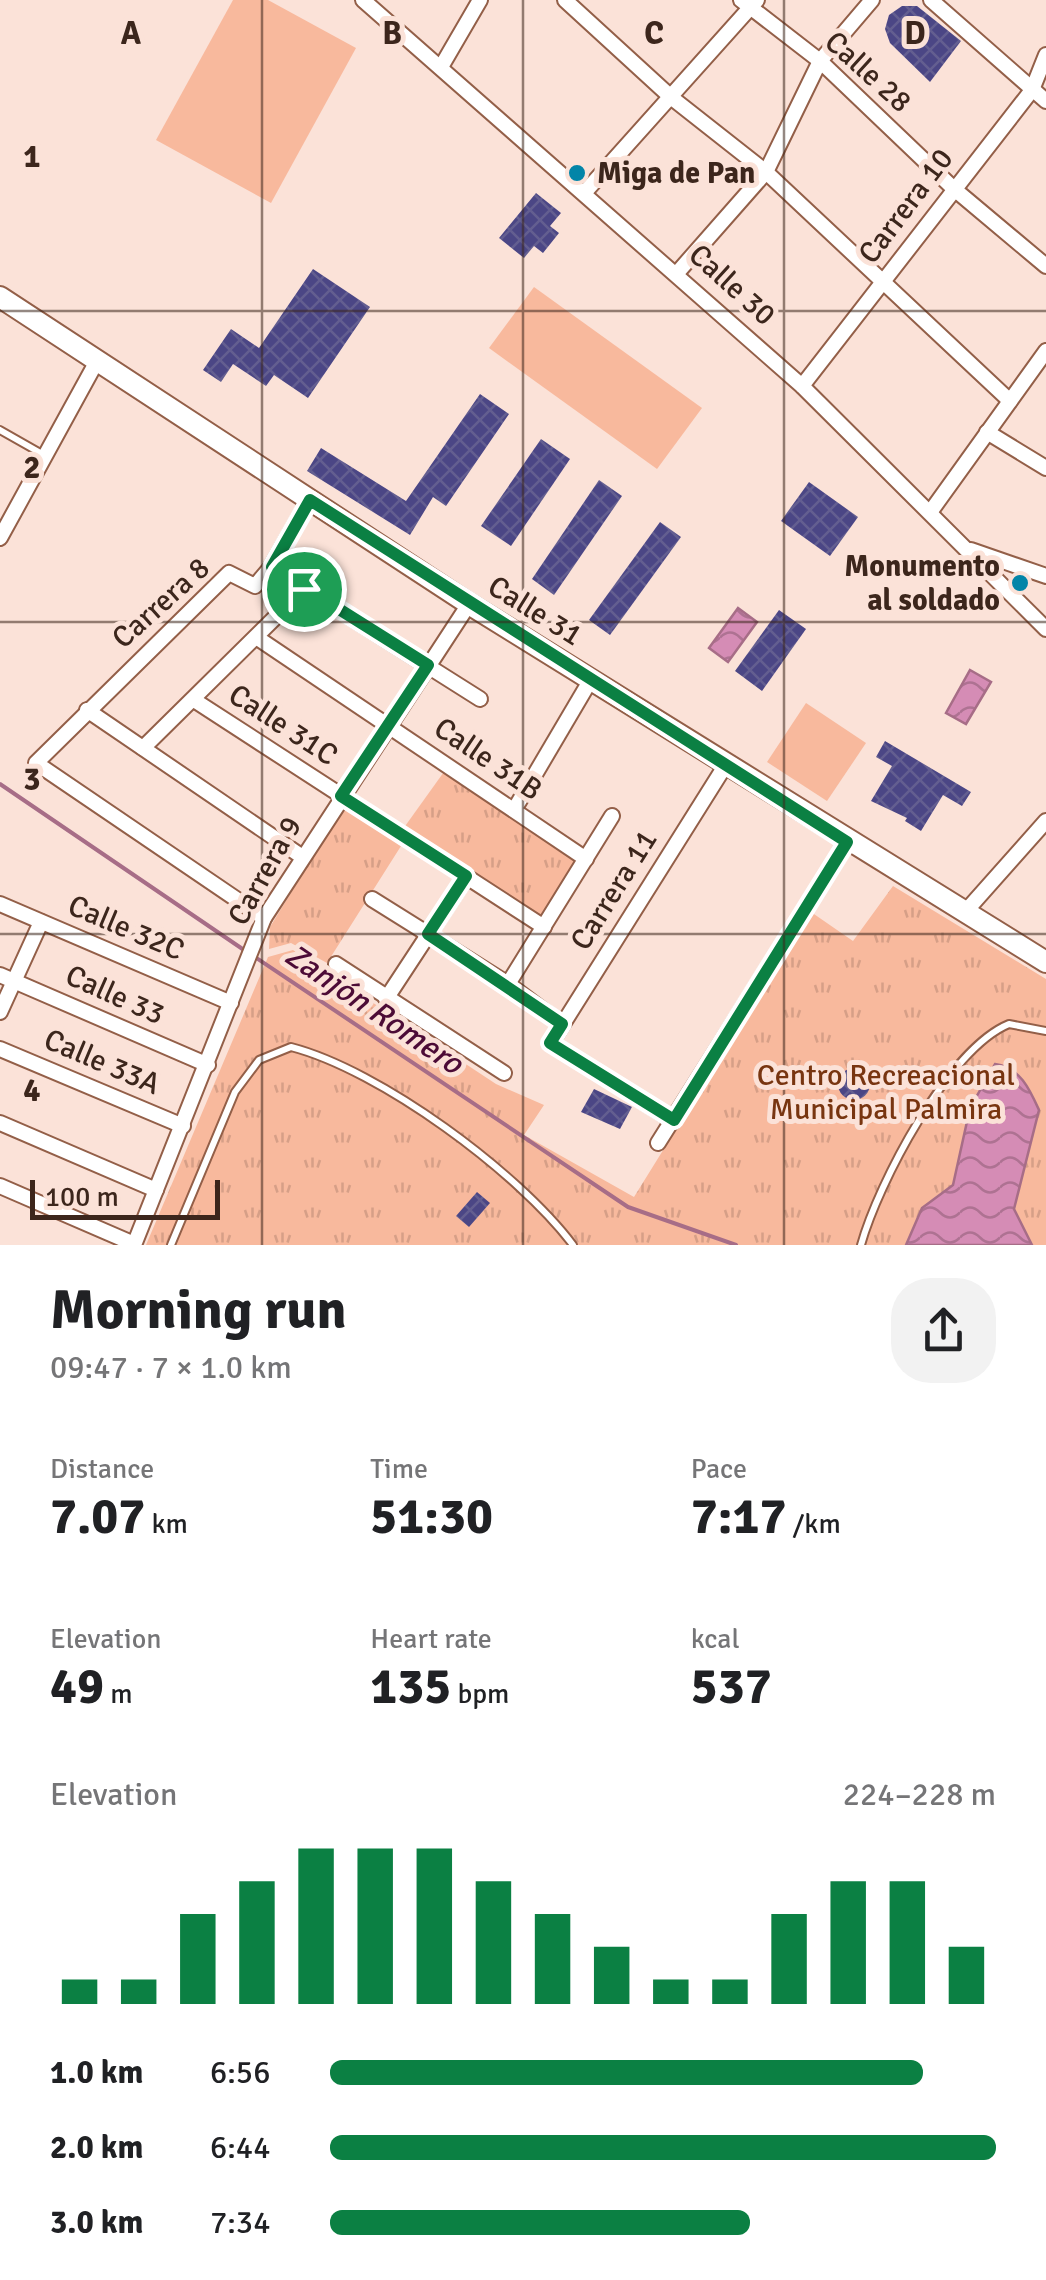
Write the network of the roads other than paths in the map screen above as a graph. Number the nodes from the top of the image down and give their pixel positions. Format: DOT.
graph roads {
  1 [pos="480,0"];
  2 [pos="565,0"];
  3 [pos="872,0"];
  4 [pos="931,0"];
  5 [pos="369,2"];
  6 [pos="750,3"];
  7 [pos="1046,55"];
  8 [pos="820,62"];
  9 [pos="441,67"];
  10 [pos="1032,90"];
  11 [pos="672,98"];
  12 [pos="1046,101"];
  13 [pos="766,172"];
  14 [pos="953,188"];
  15 [pos="585,192"];
  16 [pos="1046,266"];
  17 [pos="678,272"];
  18 [pos="882,282"];
  19 [pos="2,300"];
  20 [pos="1045,354"];
  21 [pos="97,361"];
  22 [pos="802,386"];
  23 [pos="1010,401"];
  24 [pos="0,430"];
  25 [pos="987,432"];
  26 [pos="45,456"];
  27 [pos="1046,468"];
  28 [pos="310,500"];
  29 [pos="930,511"];
  30 [pos="6,512"];
  31 [pos="0,538"];
  32 [pos="970,550"];
  33 [pos="272,567"];
  34 [pos="1046,576"];
  35 [pos="304,589"];
  36 [pos="468,604"];
  37 [pos="1046,629"];
  38 [pos="259,639"];
  39 [pos="428,665"];
  40 [pos="590,681"];
  41 [pos="480,699"];
  42 [pos="194,700"];
  43 [pos="86,710"];
  44 [pos="388,724"];
  45 [pos="143,748"];
  46 [pos="724,766"];
  47 [pos="341,796"];
  48 [pos="514,810"];
  49 [pos="612,816"];
  50 [pos="1046,821"];
  51 [pos="847,842"];
  52 [pos="301,856"];
  53 [pos="586,860"];
  54 [pos="466,876"];
  55 [pos="372,899"];
  56 [pos="0,904"];
  57 [pos="966,910"];
  58 [pos="264,918"];
  59 [pos="41,922"];
  60 [pos="544,926"];
  61 [pos="428,934"];
  62 [pos="1046,962"];
  63 [pos="336,964"];
  64 [pos="7,978"];
  65 [pos="508,984"];
  66 [pos="386,999"];
  67 [pos="231,1002"];
  68 [pos="0,1012"];
  69 [pos="562,1024"];
  70 [pos="1046,1030"];
  71 [pos="0,1049"];
  72 [pos="208,1065"];
  73 [pos="504,1073"];
  74 [pos="674,1120"];
  75 [pos="0,1123"];
  76 [pos="183,1126"];
  77 [pos="658,1143"];
  78 [pos="0,1186"];
  79 [pos="156,1190"];
  80 [pos="134,1244"];
  81 [pos="170,1245"];
  82 [pos="573,1245"];
  83 [pos="861,1245"];
  1 -- 9 [label="street"];
  2 -- 11 [label="street"];
  3 -- 8 [label="street"];
  4 -- 10 [label="street"];
  5 -- 9 [label="street, Calle 30"];
  6 -- 8 [label="street, Calle 28"];
  6 -- 11 [label="street"];
  7 -- 10 [label="street, Carrera 10"];
  8 -- 13 [label="street"];
  8 -- 14 [label="street, Calle 28"];
  9 -- 15 [label="street, Calle 30"];
  10 -- 12 [label="street"];
  10 -- 14 [label="street, Carrera 10"];
  11 -- 13 [label="street"];
  11 -- 15 [label="street"];
  13 -- 17 [label="street"];
  13 -- 18 [label="street"];
  14 -- 16 [label="street, Calle 28"];
  14 -- 18 [label="street, Carrera 10"];
  15 -- 17 [label="street, Calle 30"];
  17 -- 22 [label="street, Calle 30"];
  18 -- 22 [label="street, Carrera 10"];
  18 -- 23 [label="street"];
  19 -- 21 [label="main road, Calle 31"];
  20 -- 23 [label="street"];
  21 -- 26 [label="street"];
  21 -- 28 [label="main road, Calle 31"];
  22 -- 29 [label="street, Calle 30"];
  23 -- 25 [label="street"];
  24 -- 26 [label="lane"];
  25 -- 27 [label="street"];
  25 -- 29 [label="street"];
  26 -- 30 [label="street"];
  28 -- 33 [label="street"];
  28 -- 36 [label="main road, Calle 31"];
  29 -- 32 [label="street, Calle 30"];
  30 -- 31 [label="street"];
  32 -- 34 [label="street"];
  32 -- 37 [label="street, Calle 30"];
  33 -- 35 [label="street"];
  33 -- 43 [label="street, Carrera 8"];
  35 -- 38 [label="street"];
  35 -- 39 [label="street"];
  36 -- 39 [label="street, Carrera 9"];
  36 -- 40 [label="main road, Calle 31"];
  38 -- 42 [label="street"];
  38 -- 44 [label="street, Calle 31B"];
  39 -- 41 [label="street"];
  39 -- 44 [label="street, Carrera 9"];
  40 -- 46 [label="main road, Calle 31"];
  40 -- 48 [label="street"];
  42 -- 45 [label="street"];
  42 -- 47 [label="street, Calle 31C"];
  43 -- 45 [label="street"];
  43 -- 58 [label="street, Carrera 8"];
  44 -- 47 [label="street, Carrera 9"];
  44 -- 48 [label="street, Calle 31B"];
  45 -- 52 [label="street"];
  46 -- 51 [label="main road, Calle 31"];
  46 -- 69 [label="street, Carrera 11"];
  47 -- 52 [label="street, Carrera 9"];
  47 -- 54 [label="street, Calle 31C"];
  48 -- 53 [label="street, Calle 31B"];
  49 -- 53 [label="street"];
  50 -- 57 [label="street"];
  51 -- 57 [label="main road, Calle 31"];
  51 -- 74 [label="street"];
  52 -- 58 [label="street, Carrera 9"];
  53 -- 60 [label="street"];
  54 -- 60 [label="street, Calle 31C"];
  54 -- 61 [label="street"];
  55 -- 61 [label="street"];
  56 -- 59 [label="street, Calle 32C"];
  57 -- 62 [label="main road, Calle 31"];
  58 -- 67 [label="street, Carrera 9"];
  59 -- 64 [label="street"];
  59 -- 67 [label="street, Calle 32C"];
  60 -- 65 [label="street"];
  61 -- 65 [label="street"];
  61 -- 66 [label="street"];
  63 -- 66 [label="street"];
  64 -- 68 [label="street"];
  64 -- 72 [label="street, Calle 33"];
  65 -- 69 [label="street"];
  66 -- 73 [label="street"];
  67 -- 72 [label="street, Carrera 9"];
  69 -- 74 [label="street, Carrera 11"];
  70 -- 83 [label="lane"];
  71 -- 76 [label="street, Calle 33A"];
  72 -- 76 [label="street, Carrera 9"];
  74 -- 77 [label="street"];
  75 -- 79 [label="street"];
  76 -- 79 [label="street, Carrera 9"];
  78 -- 80 [label="street"];
  79 -- 80 [label="street, Carrera 9"];
  81 -- 82 [label="lane"];
}
